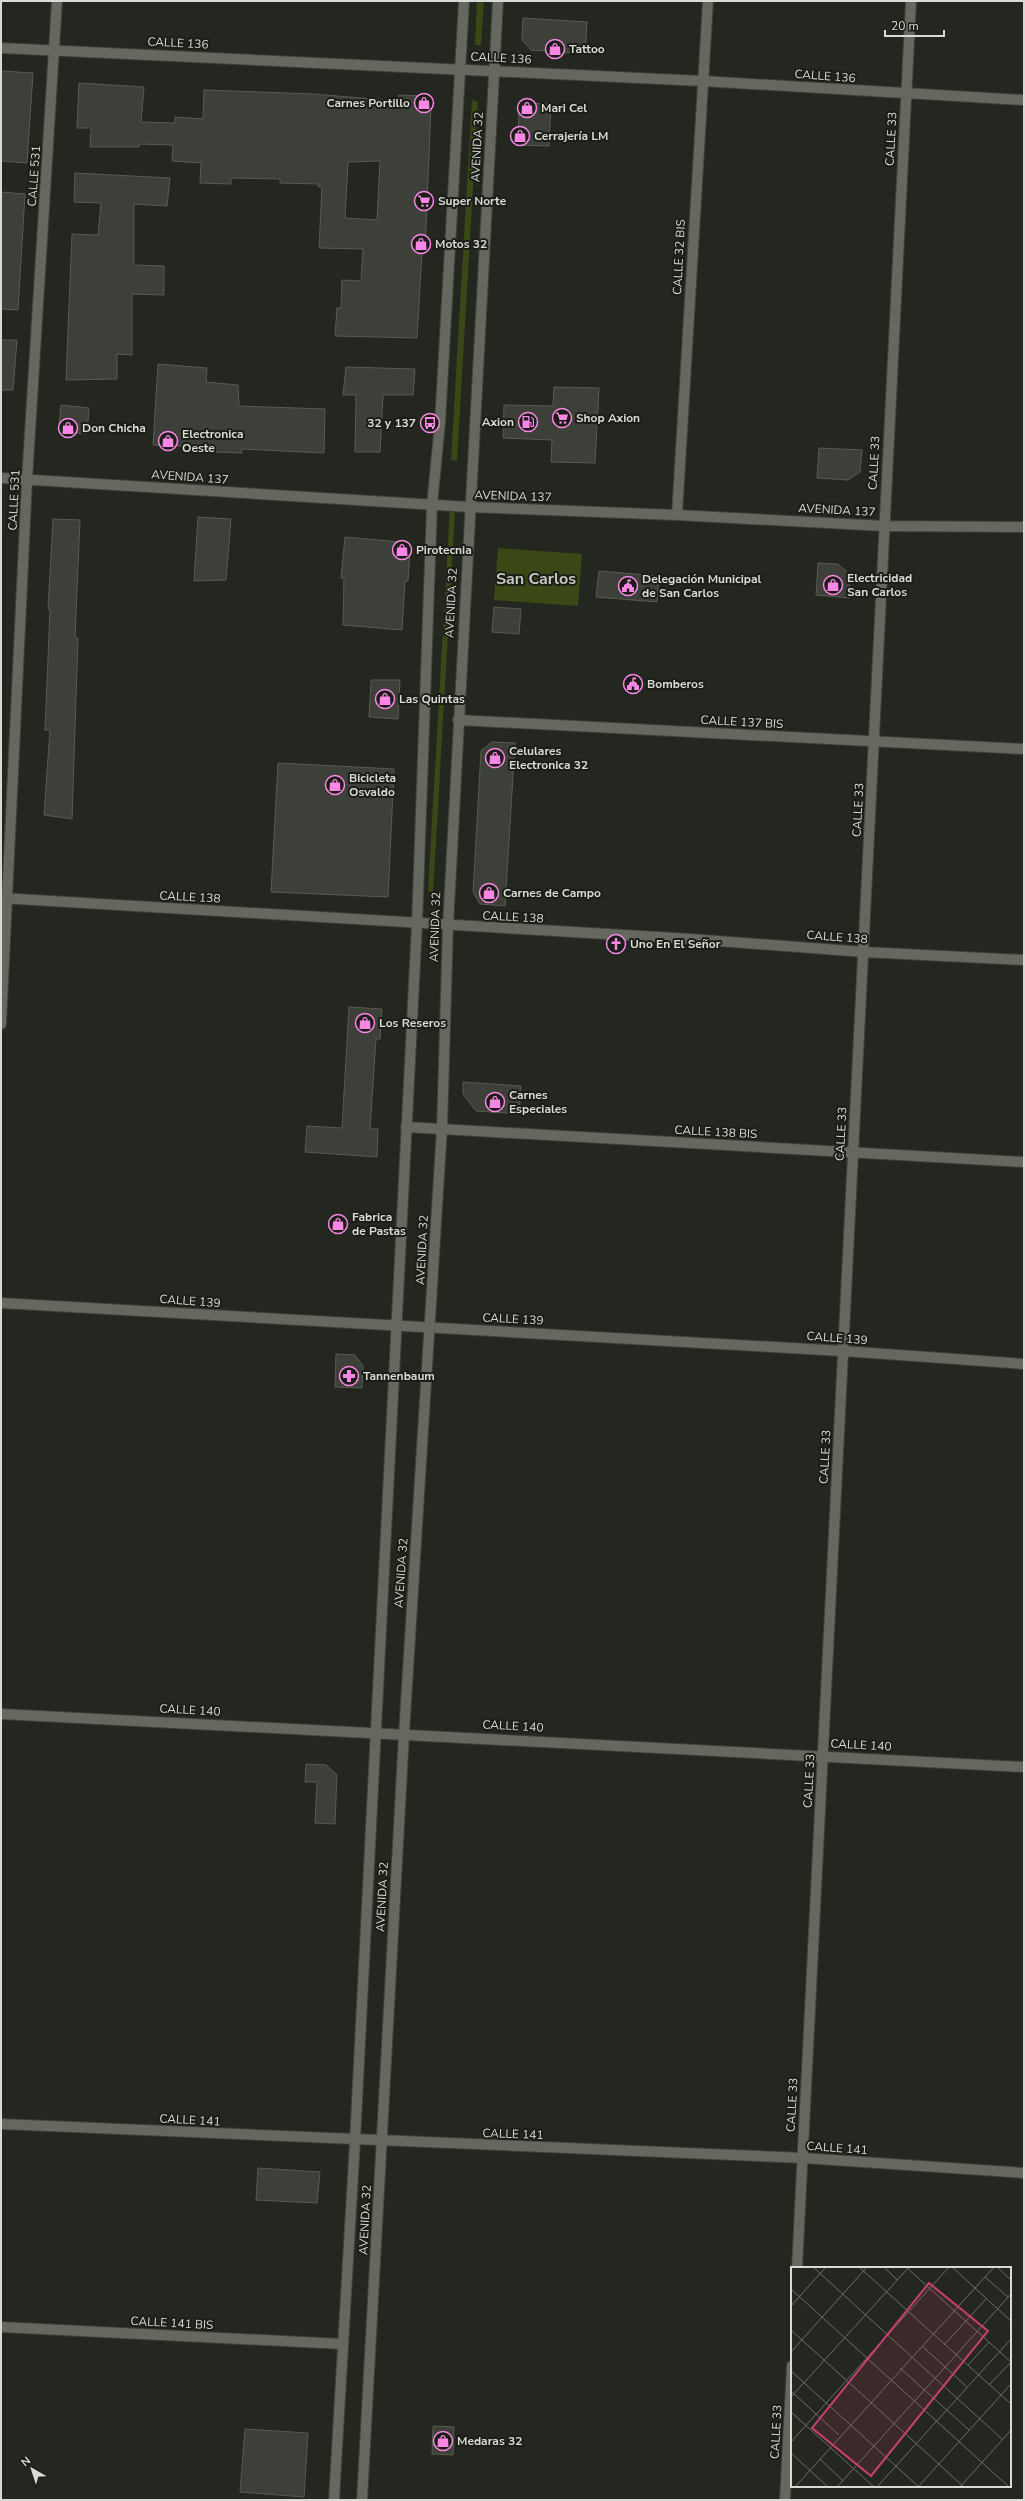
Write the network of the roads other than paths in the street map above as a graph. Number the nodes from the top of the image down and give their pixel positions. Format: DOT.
graph roads {
  1 [pos="57,1"];
  2 [pos="464,1"];
  3 [pos="498,1"];
  4 [pos="708,1"];
  5 [pos="911,1"];
  6 [pos="1,48"];
  7 [pos="54,50"];
  8 [pos="460,69"];
  9 [pos="494,71"];
  10 [pos="702,81"];
  11 [pos="907,94"];
  12 [pos="1024,100"];
  13 [pos="1,478"];
  14 [pos="27,480"];
  15 [pos="432,505"];
  16 [pos="469,508"];
  17 [pos="677,515"];
  18 [pos="884,526"];
  19 [pos="1024,527"];
  20 [pos="458,720"];
  21 [pos="874,742"];
  22 [pos="1024,749"];
  23 [pos="4,898"];
  24 [pos="417,924"];
  25 [pos="448,926"];
  26 [pos="864,952"];
  27 [pos="1024,960"];
  28 [pos="1,1024"];
  29 [pos="406,1128"];
  30 [pos="442,1128"];
  31 [pos="853,1153"];
  32 [pos="1024,1162"];
  33 [pos="1,1302"];
  34 [pos="396,1327"];
  35 [pos="430,1327"];
  36 [pos="843,1351"];
  37 [pos="1024,1364"];
  38 [pos="1,1714"];
  39 [pos="375,1732"];
  40 [pos="404,1734"];
  41 [pos="823,1756"];
  42 [pos="1024,1767"];
  43 [pos="1,2124"];
  44 [pos="355,2141"];
  45 [pos="382,2142"];
  46 [pos="802,2158"];
  47 [pos="1024,2173"];
  48 [pos="797,2267"];
  49 [pos="1,2327"];
  50 [pos="342,2344"];
  51 [pos="791,2385"];
  52 [pos="334,2500"];
  53 [pos="362,2500"];
  54 [pos="785,2500"];
  1 -- 7 [label="street, CALLE 531"];
  2 -- 8 [label="street, AVENIDA 32"];
  3 -- 9 [label="street, AVENIDA 32"];
  4 -- 10 [label="street, CALLE 32 BIS"];
  5 -- 11 [label="street, CALLE 33"];
  6 -- 7 [label="street, CALLE 136"];
  7 -- 8 [label="street, CALLE 136"];
  7 -- 14 [label="street, CALLE 531"];
  8 -- 9 [label="street, CALLE 136"];
  8 -- 15 [label="street, AVENIDA 32"];
  9 -- 10 [label="street, CALLE 136"];
  9 -- 16 [label="street, AVENIDA 32"];
  10 -- 11 [label="street, CALLE 136"];
  10 -- 17 [label="street, CALLE 32 BIS"];
  11 -- 12 [label="street, CALLE 136"];
  11 -- 18 [label="street, CALLE 33"];
  13 -- 14 [label="street, AVENIDA 137"];
  14 -- 15 [label="street, AVENIDA 137"];
  14 -- 23 [label="street, CALLE 531"];
  15 -- 16 [label="street, AVENIDA 137"];
  15 -- 24 [label="street, AVENIDA 32"];
  16 -- 17 [label="street, AVENIDA 137"];
  16 -- 20 [label="street, AVENIDA 32"];
  17 -- 18 [label="street, AVENIDA 137"];
  18 -- 19 [label="street, AVENIDA 137"];
  18 -- 21 [label="street, CALLE 33"];
  20 -- 21 [label="street, CALLE 137 BIS"];
  20 -- 25 [label="street, AVENIDA 32"];
  21 -- 22 [label="street, CALLE 137 BIS"];
  21 -- 26 [label="street, CALLE 33"];
  23 -- 24 [label="street, CALLE 138"];
  23 -- 28 [label="street, CALLE 531"];
  24 -- 25 [label="street, CALLE 138"];
  24 -- 29 [label="street, AVENIDA 32"];
  25 -- 26 [label="street, CALLE 138"];
  25 -- 30 [label="street, AVENIDA 32"];
  26 -- 27 [label="street, CALLE 138"];
  26 -- 31 [label="street, CALLE 33"];
  29 -- 30 [label="street, CALLE 138 BIS"];
  29 -- 34 [label="street, AVENIDA 32"];
  30 -- 31 [label="street, CALLE 138 BIS"];
  30 -- 35 [label="street, AVENIDA 32"];
  31 -- 32 [label="street, CALLE 138 BIS"];
  31 -- 36 [label="street, CALLE 33"];
  33 -- 34 [label="street, CALLE 139"];
  34 -- 35 [label="street, CALLE 139"];
  34 -- 39 [label="street, AVENIDA 32"];
  35 -- 36 [label="street, CALLE 139"];
  35 -- 40 [label="street, AVENIDA 32"];
  36 -- 37 [label="street, CALLE 139"];
  36 -- 41 [label="street, CALLE 33"];
  38 -- 39 [label="street, CALLE 140"];
  39 -- 40 [label="street, CALLE 140"];
  39 -- 44 [label="street, AVENIDA 32"];
  40 -- 41 [label="street, CALLE 140"];
  40 -- 45 [label="street, AVENIDA 32"];
  41 -- 42 [label="street, CALLE 140"];
  41 -- 46 [label="street, CALLE 33"];
  43 -- 44 [label="street, CALLE 141"];
  44 -- 45 [label="street, CALLE 141"];
  44 -- 50 [label="street, AVENIDA 32"];
  45 -- 46 [label="street, CALLE 141"];
  45 -- 53 [label="street, AVENIDA 32"];
  46 -- 47 [label="street, CALLE 141"];
  46 -- 48 [label="street, CALLE 33"];
  49 -- 50 [label="street, CALLE 141 BIS"];
  50 -- 52 [label="street, AVENIDA 32"];
  51 -- 54 [label="street, CALLE 33"];
}
